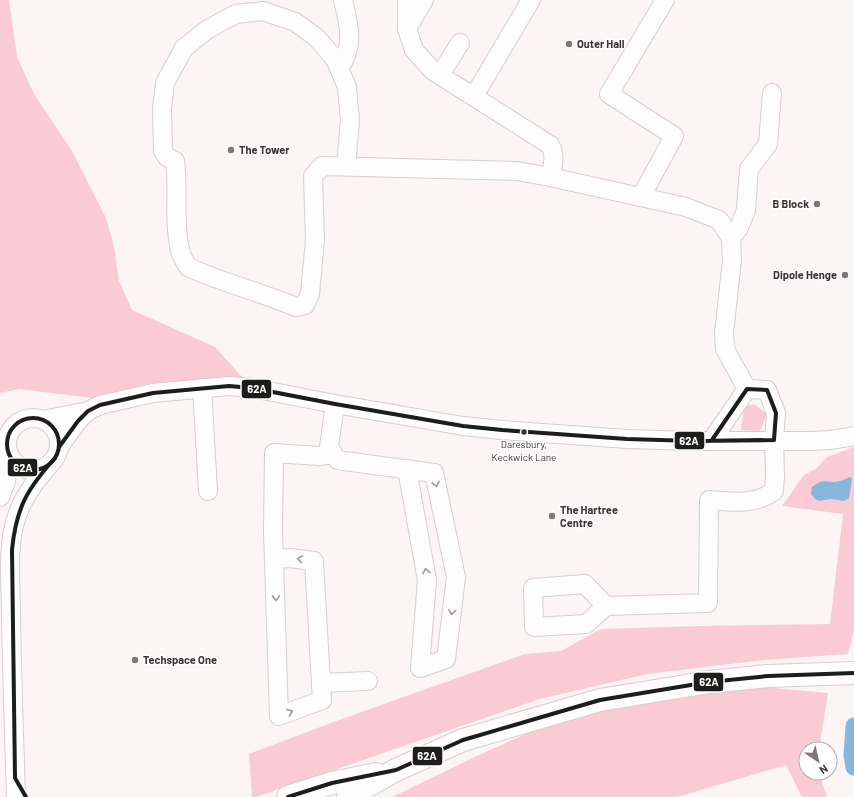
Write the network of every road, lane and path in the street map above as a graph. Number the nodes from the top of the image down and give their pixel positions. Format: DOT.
graph roads {
  1 [pos="343,0"];
  2 [pos="408,0"];
  3 [pos="424,0"];
  4 [pos="531,0"];
  5 [pos="665,0"];
  6 [pos="407,29"];
  7 [pos="460,43"];
  8 [pos="339,68"];
  9 [pos="440,75"];
  10 [pos="772,93"];
  11 [pos="474,96"];
  12 [pos="346,167"];
  13 [pos="550,177"];
  14 [pos="641,197"];
  15 [pos="731,238"];
  16 [pos="202,388"];
  17 [pos="747,389"];
  18 [pos="335,404"];
  19 [pos="88,411"];
  20 [pos="43,420"];
  21 [pos="6,430"];
  22 [pos="854,436"];
  23 [pos="712,440"];
  24 [pos="774,440"];
  25 [pos="5,450"];
  26 [pos="57,452"];
  27 [pos="332,454"];
  28 [pos="406,469"];
  29 [pos="208,491"];
  30 [pos="0,497"];
  31 [pos="274,559"];
  32 [pos="606,606"];
  33 [pos="854,673"];
  34 [pos="368,681"];
  35 [pos="321,683"];
  36 [pos="396,770"];
  37 [pos="15,778"];
  38 [pos="16,797"];
  39 [pos="26,797"];
  40 [pos="288,797"];
  41 [pos="348,797"];
  1 -- 8 [label="street"];
  2 -- 6 [label="street"];
  3 -- 6 [label="street"];
  4 -- 11 [label="street"];
  5 -- 14 [label="street"];
  6 -- 9 [label="street"];
  7 -- 9 [label="street"];
  8 -- 12 [label="street"];
  8 -- 12 [label="street"];
  9 -- 11 [label="street"];
  10 -- 15 [label="street"];
  11 -- 13 [label="street"];
  12 -- 13 [label="street"];
  13 -- 14 [label="street"];
  14 -- 15 [label="street"];
  15 -- 17 [label="street"];
  16 -- 18 [label="street"];
  16 -- 19 [label="street"];
  16 -- 29 [label="street"];
  17 -- 23 [label="street"];
  17 -- 24 [label="street"];
  18 -- 23 [label="street"];
  18 -- 27 [label="street"];
  19 -- 20 [label="street"];
  19 -- 26 [label="street"];
  20 -- 21 [label="street"];
  20 -- 26 [label="street"];
  21 -- 25 [label="street"];
  22 -- 24 [label="street"];
  23 -- 24 [label="street"];
  24 -- 32 [label="street"];
  25 -- 26 [label="street"];
  25 -- 30 [label="street"];
  26 -- 37 [label="street"];
  27 -- 28 [label="street"];
  27 -- 31 [label="street"];
  28 -- 28 [label="street, one-way"];
  35 -- 31 [label="street, one-way"];
  31 -- 35 [label="street, one-way"];
  33 -- 36 [label="main road"];
  34 -- 35 [label="street"];
  36 -- 40 [label="main road"];
  36 -- 41 [label="main road"];
  37 -- 38 [label="street"];
  37 -- 39 [label="street"];
}
